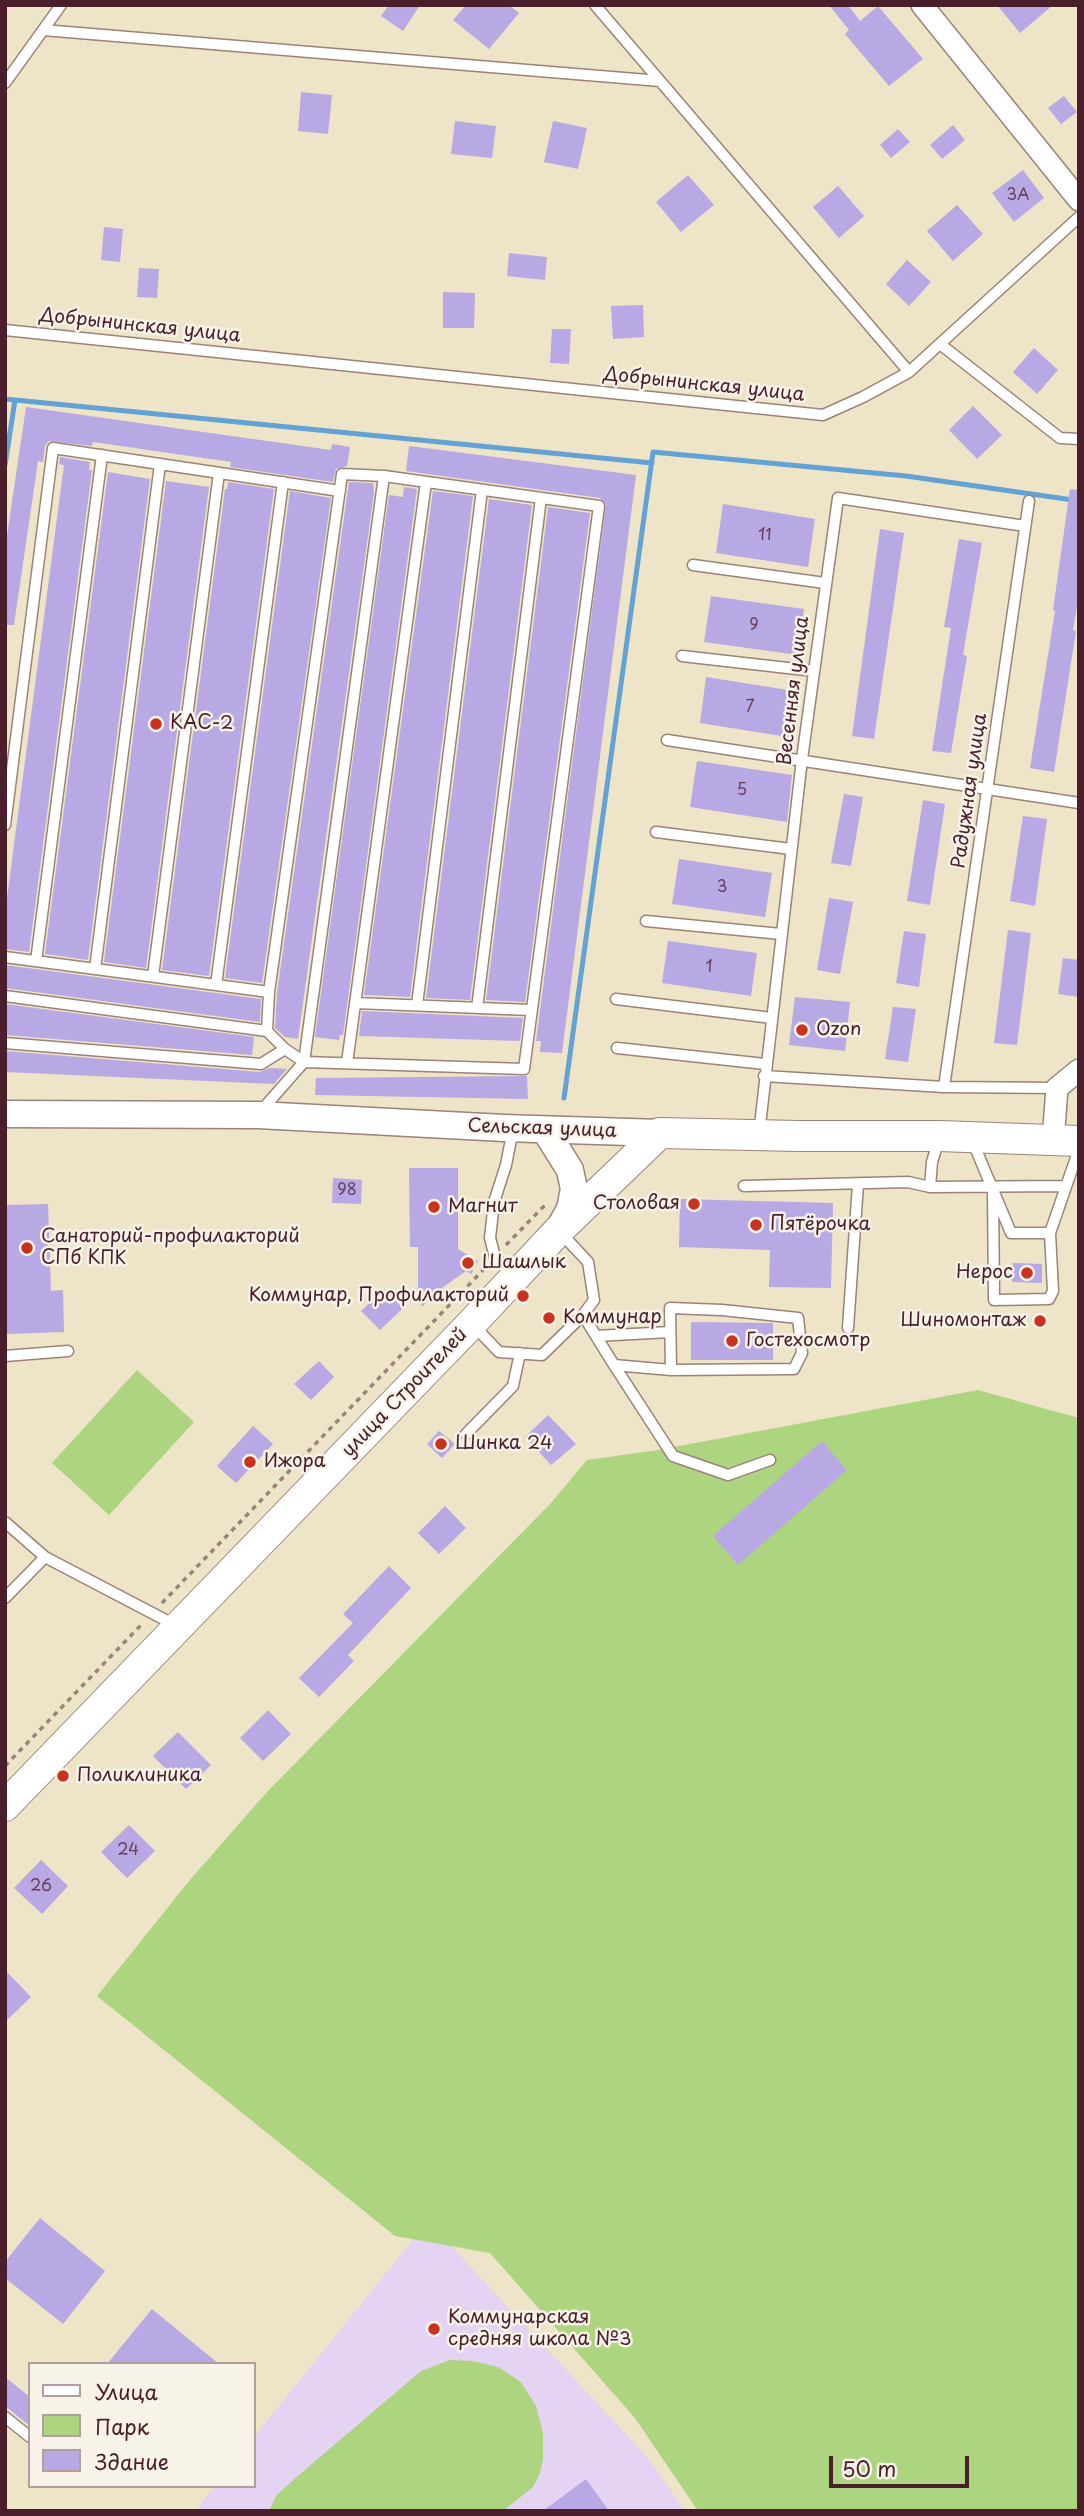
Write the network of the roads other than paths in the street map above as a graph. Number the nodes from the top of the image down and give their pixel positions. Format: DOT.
graph roads {
  1 [pos="61,5"];
  2 [pos="595,5"];
  3 [pos="922,5"];
  4 [pos="43,30"];
  5 [pos="660,81"];
  6 [pos="5,83"];
  7 [pos="1079,200"];
  8 [pos="1079,217"];
  9 [pos="5,330"];
  10 [pos="940,344"];
  11 [pos="909,372"];
  12 [pos="1079,439"];
  13 [pos="102,456"];
  14 [pos="160,464"];
  15 [pos="219,473"];
  16 [pos="384,476"];
  17 [pos="283,482"];
  18 [pos="426,482"];
  19 [pos="482,490"];
  20 [pos="340,491"];
  21 [pos="541,498"];
  22 [pos="1029,501"];
  23 [pos="1025,526"];
  24 [pos="693,565"];
  25 [pos="825,583"];
  26 [pos="681,656"];
  27 [pos="814,671"];
  28 [pos="667,740"];
  29 [pos="802,759"];
  30 [pos="989,789"];
  31 [pos="1079,803"];
  32 [pos="5,825"];
  33 [pos="656,832"];
  34 [pos="791,849"];
  35 [pos="646,921"];
  36 [pos="781,934"];
  37 [pos="5,957"];
  38 [pos="36,961"];
  39 [pos="95,969"];
  40 [pos="153,976"];
  41 [pos="216,985"];
  42 [pos="269,992"];
  43 [pos="5,996"];
  44 [pos="616,999"];
  45 [pos="356,1003"];
  46 [pos="417,1005"];
  47 [pos="477,1008"];
  48 [pos="530,1010"];
  49 [pos="772,1018"];
  50 [pos="267,1031"];
  51 [pos="5,1043"];
  52 [pos="617,1048"];
  53 [pos="285,1049"];
  54 [pos="304,1062"];
  55 [pos="347,1063"];
  56 [pos="765,1064"];
  57 [pos="1079,1070"];
  58 [pos="764,1076"];
  59 [pos="944,1087"];
  60 [pos="1056,1088"];
  61 [pos="5,1114"];
  62 [pos="258,1115"];
  63 [pos="513,1129"];
  64 [pos="545,1130"];
  65 [pos="660,1133"];
  66 [pos="758,1135"];
  67 [pos="939,1136"];
  68 [pos="971,1138"];
  69 [pos="1073,1148"];
  70 [pos="858,1184"];
  71 [pos="744,1186"];
  72 [pos="1066,1186"];
  73 [pos="930,1187"];
  74 [pos="992,1188"];
  75 [pos="559,1230"];
  76 [pos="1050,1233"];
  77 [pos="505,1267"];
  78 [pos="583,1315"];
  79 [pos="472,1324"];
  80 [pos="848,1328"];
  81 [pos="670,1332"];
  82 [pos="596,1336"];
  83 [pos="68,1351"];
  84 [pos="520,1353"];
  85 [pos="5,1356"];
  86 [pos="614,1365"];
  87 [pos="671,1370"];
  88 [pos="466,1434"];
  89 [pos="770,1460"];
  90 [pos="5,1522"];
  91 [pos="45,1557"];
  92 [pos="5,1598"];
  93 [pos="179,1627"];
  94 [pos="5,1806"];
  95 [pos="5,2417"];
  96 [pos="28,2435"];
  1 -- 4 [label="lane"];
  2 -- 5 [label="lane"];
  3 -- 7 [label="street"];
  4 -- 5 [label="lane"];
  4 -- 6 [label="lane"];
  5 -- 11 [label="lane"];
  8 -- 10 [label="lane, Добрынинская улица"];
  9 -- 11 [label="lane, Добрынинская улица"];
  10 -- 11 [label="lane, Добрынинская улица"];
  10 -- 12 [label="lane"];
  13 -- 14 [label="lane"];
  13 -- 32 [label="lane"];
  13 -- 38 [label="lane"];
  14 -- 15 [label="lane"];
  14 -- 39 [label="lane"];
  15 -- 17 [label="lane"];
  15 -- 40 [label="lane"];
  16 -- 18 [label="lane"];
  16 -- 20 [label="lane"];
  16 -- 54 [label="lane"];
  17 -- 20 [label="lane"];
  17 -- 41 [label="lane"];
  18 -- 19 [label="lane"];
  18 -- 45 [label="lane"];
  19 -- 21 [label="lane"];
  19 -- 46 [label="lane"];
  20 -- 42 [label="lane"];
  21 -- 47 [label="lane"];
  21 -- 48 [label="lane"];
  22 -- 23 [label="lane, Радужная улица"];
  23 -- 25 [label="lane, Весенняя улица"];
  23 -- 30 [label="lane, Радужная улица"];
  24 -- 25 [label="lane"];
  25 -- 27 [label="lane, Весенняя улица"];
  26 -- 27 [label="lane"];
  27 -- 29 [label="lane, Весенняя улица"];
  28 -- 29 [label="lane"];
  29 -- 30 [label="lane"];
  29 -- 34 [label="lane, Весенняя улица"];
  30 -- 31 [label="lane"];
  30 -- 59 [label="lane, Радужная улица"];
  33 -- 34 [label="lane"];
  34 -- 36 [label="lane, Весенняя улица"];
  35 -- 36 [label="lane"];
  36 -- 49 [label="lane, Весенняя улица"];
  37 -- 38 [label="lane"];
  38 -- 39 [label="lane"];
  39 -- 40 [label="lane"];
  40 -- 41 [label="lane"];
  41 -- 42 [label="lane"];
  42 -- 50 [label="lane"];
  43 -- 50 [label="lane"];
  44 -- 49 [label="lane"];
  45 -- 46 [label="lane"];
  45 -- 55 [label="lane"];
  46 -- 47 [label="lane"];
  47 -- 48 [label="lane"];
  48 -- 55 [label="lane"];
  49 -- 56 [label="lane, Весенняя улица"];
  50 -- 53 [label="lane"];
  51 -- 53 [label="lane"];
  52 -- 56 [label="lane"];
  53 -- 54 [label="lane"];
  54 -- 55 [label="lane"];
  54 -- 62 [label="lane"];
  56 -- 58 [label="lane, Весенняя улица"];
  57 -- 60 [label="street"];
  58 -- 59 [label="lane"];
  58 -- 66 [label="lane, Весенняя улица"];
  59 -- 60 [label="lane"];
  60 -- 69 [label="street"];
  61 -- 62 [label="street, Сельская улица"];
  62 -- 63 [label="street, Сельская улица"];
  63 -- 64 [label="street, Сельская улица"];
  63 -- 77 [label="lane"];
  64 -- 65 [label="street, Сельская улица"];
  64 -- 75 [label="street"];
  65 -- 66 [label="main road, Сельская улица"];
  65 -- 75 [label="main road, улица Строителей"];
  66 -- 67 [label="main road, Сельская улица"];
  67 -- 68 [label="main road, Сельская улица"];
  67 -- 73 [label="lane"];
  68 -- 69 [label="main road, Сельская улица"];
  68 -- 74 [label="lane"];
  69 -- 72 [label="lane"];
  70 -- 71 [label="lane"];
  70 -- 73 [label="lane"];
  70 -- 80 [label="lane"];
  72 -- 74 [label="lane"];
  72 -- 76 [label="lane"];
  73 -- 74 [label="lane"];
  74 -- 76 [label="lane"];
  74 -- 76 [label="lane"];
  75 -- 77 [label="main road, улица Строителей"];
  75 -- 78 [label="lane"];
  77 -- 79 [label="main road, улица Строителей"];
  78 -- 82 [label="lane"];
  78 -- 84 [label="lane"];
  79 -- 84 [label="lane"];
  79 -- 93 [label="main road, улица Строителей"];
  81 -- 82 [label="lane"];
  81 -- 87 [label="lane"];
  81 -- 87 [label="lane"];
  82 -- 86 [label="lane"];
  83 -- 85 [label="lane"];
  84 -- 88 [label="lane"];
  86 -- 87 [label="lane"];
  86 -- 89 [label="lane"];
  90 -- 91 [label="lane"];
  91 -- 92 [label="lane"];
  91 -- 93 [label="lane"];
  93 -- 94 [label="main road, улица Строителей"];
  95 -- 96 [label="lane"];
}
